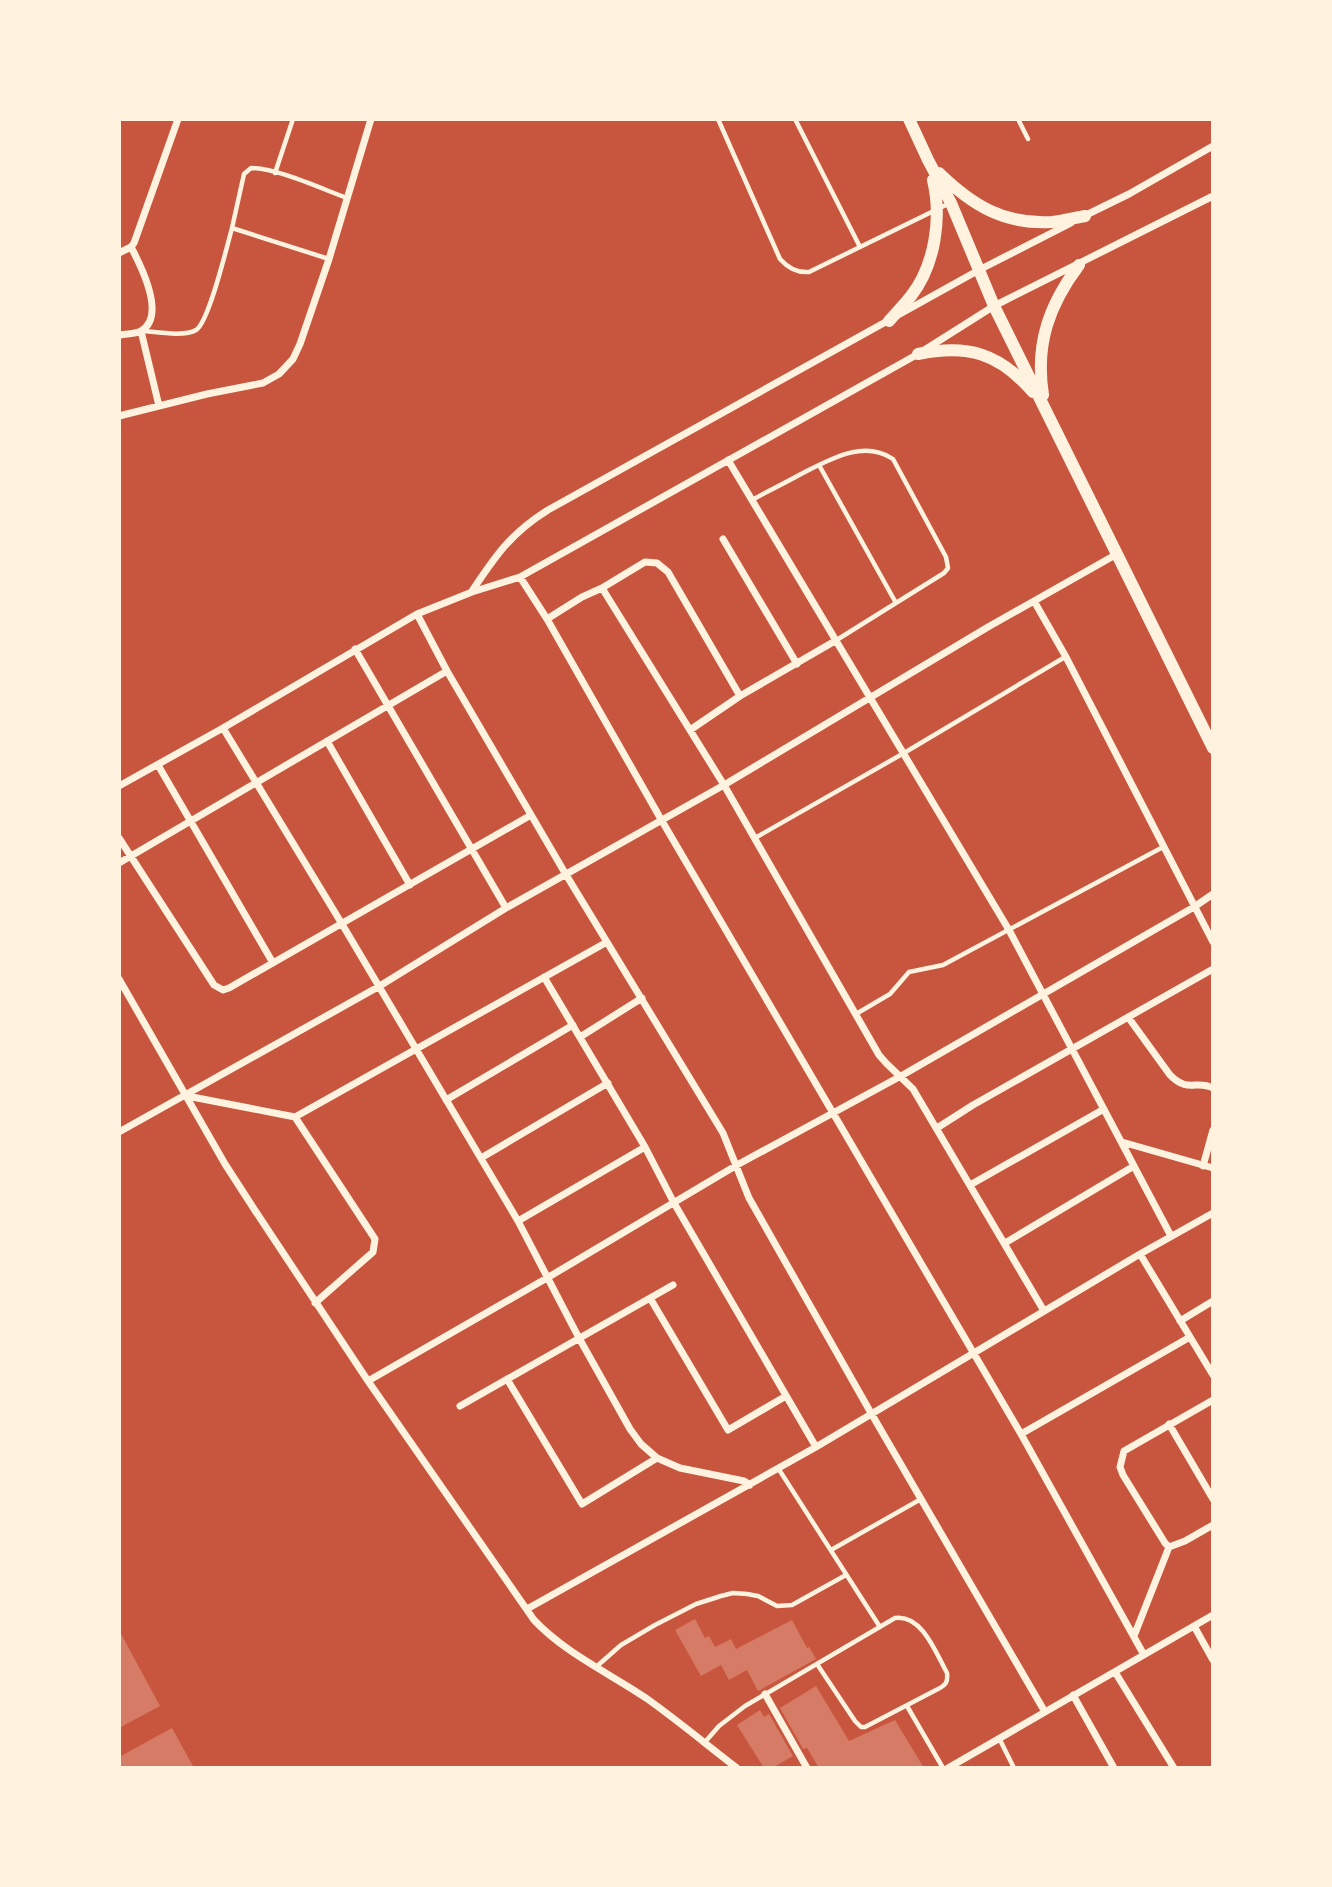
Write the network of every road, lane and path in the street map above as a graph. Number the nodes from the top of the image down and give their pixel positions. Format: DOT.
graph roads {
  1 [pos="178,119"];
  2 [pos="293,119"];
  3 [pos="371,119"];
  4 [pos="718,119"];
  5 [pos="796,119"];
  6 [pos="909,119"];
  7 [pos="1018,119"];
  8 [pos="1028,139"];
  9 [pos="921,144"];
  10 [pos="1213,146"];
  11 [pos="928,160"];
  12 [pos="275,173"];
  13 [pos="1213,196"];
  14 [pos="347,198"];
  15 [pos="951,203"];
  16 [pos="937,210"];
  17 [pos="1085,216"];
  18 [pos="232,228"];
  19 [pos="131,247"];
  20 [pos="860,247"];
  21 [pos="119,253"];
  22 [pos="329,259"];
  23 [pos="1079,265"];
  24 [pos="979,270"];
  25 [pos="994,306"];
  26 [pos="889,321"];
  27 [pos="141,331"];
  28 [pos="119,335"];
  29 [pos="918,354"];
  30 [pos="159,406"];
  31 [pos="1045,406"];
  32 [pos="119,416"];
  33 [pos="728,460"];
  34 [pos="819,466"];
  35 [pos="752,500"];
  36 [pos="723,539"];
  37 [pos="1118,553"];
  38 [pos="520,577"];
  39 [pos="602,588"];
  40 [pos="472,592"];
  41 [pos="1034,601"];
  42 [pos="896,603"];
  43 [pos="417,614"];
  44 [pos="547,619"];
  45 [pos="835,641"];
  46 [pos="355,649"];
  47 [pos="1066,657"];
  48 [pos="797,664"];
  49 [pos="447,671"];
  50 [pos="740,696"];
  51 [pos="870,698"];
  52 [pos="388,706"];
  53 [pos="223,728"];
  54 [pos="690,730"];
  55 [pos="327,741"];
  56 [pos="1213,748"];
  57 [pos="904,753"];
  58 [pos="158,765"];
  59 [pos="256,783"];
  60 [pos="724,785"];
  61 [pos="119,786"];
  62 [pos="531,815"];
  63 [pos="190,821"];
  64 [pos="662,821"];
  65 [pos="119,838"];
  66 [pos="755,838"];
  67 [pos="1163,846"];
  68 [pos="472,849"];
  69 [pos="130,856"];
  70 [pos="119,863"];
  71 [pos="565,873"];
  72 [pos="410,885"];
  73 [pos="1213,894"];
  74 [pos="1194,907"];
  75 [pos="506,908"];
  76 [pos="342,924"];
  77 [pos="1009,930"];
  78 [pos="607,942"];
  79 [pos="1213,942"];
  80 [pos="273,963"];
  81 [pos="1213,969"];
  82 [pos="544,977"];
  83 [pos="119,979"];
  84 [pos="378,988"];
  85 [pos="1043,993"];
  86 [pos="642,998"];
  87 [pos="856,1014"];
  88 [pos="1128,1017"];
  89 [pos="572,1025"];
  90 [pos="580,1037"];
  91 [pos="415,1049"];
  92 [pos="1073,1049"];
  93 [pos="901,1076"];
  94 [pos="608,1083"];
  95 [pos="1213,1088"];
  96 [pos="186,1096"];
  97 [pos="446,1100"];
  98 [pos="1104,1109"];
  99 [pos="832,1112"];
  100 [pos="295,1116"];
  101 [pos="937,1128"];
  102 [pos="1213,1130"];
  103 [pos="119,1132"];
  104 [pos="1122,1142"];
  105 [pos="645,1147"];
  106 [pos="481,1158"];
  107 [pos="737,1165"];
  108 [pos="1134,1166"];
  109 [pos="1203,1166"];
  110 [pos="1213,1168"];
  111 [pos="970,1185"];
  112 [pos="674,1203"];
  113 [pos="1213,1213"];
  114 [pos="518,1222"];
  115 [pos="1171,1236"];
  116 [pos="1005,1243"];
  117 [pos="1140,1254"];
  118 [pos="547,1278"];
  119 [pos="673,1285"];
  120 [pos="650,1298"];
  121 [pos="1213,1301"];
  122 [pos="315,1303"];
  123 [pos="1044,1311"];
  124 [pos="1180,1321"];
  125 [pos="579,1338"];
  126 [pos="1190,1338"];
  127 [pos="974,1354"];
  128 [pos="1213,1375"];
  129 [pos="507,1379"];
  130 [pos="368,1381"];
  131 [pos="786,1396"];
  132 [pos="1213,1400"];
  133 [pos="460,1406"];
  134 [pos="871,1413"];
  135 [pos="1169,1424"];
  136 [pos="1021,1434"];
  137 [pos="816,1447"];
  138 [pos="657,1458"];
  139 [pos="778,1468"];
  140 [pos="750,1485"];
  141 [pos="921,1499"];
  142 [pos="1213,1499"];
  143 [pos="1213,1525"];
  144 [pos="1169,1547"];
  145 [pos="831,1550"];
  146 [pos="846,1575"];
  147 [pos="527,1609"];
  148 [pos="1213,1615"];
  149 [pos="1194,1626"];
  150 [pos="880,1627"];
  151 [pos="1134,1636"];
  152 [pos="1144,1655"];
  153 [pos="1213,1660"];
  154 [pos="817,1664"];
  155 [pos="596,1667"];
  156 [pos="1115,1672"];
  157 [pos="765,1694"];
  158 [pos="1073,1695"];
  159 [pos="907,1706"];
  160 [pos="1045,1712"];
  161 [pos="999,1738"];
  162 [pos="704,1743"];
  163 [pos="737,1768"];
  164 [pos="807,1768"];
  165 [pos="943,1768"];
  166 [pos="948,1768"];
  167 [pos="1014,1768"];
  168 [pos="1114,1768"];
  169 [pos="1174,1768"];
  1 -- 19 [label="street"];
  2 -- 12 [label="lane"];
  3 -- 14 [label="street"];
  4 -- 20 [label="lane"];
  5 -- 20 [label="lane"];
  6 -- 9 [label="main road"];
  7 -- 8 [label="lane"];
  9 -- 11 [label="main road"];
  9 -- 17 [label="main road"];
  10 -- 17 [label="street"];
  11 -- 15 [label="main road"];
  11 -- 16 [label="main road"];
  12 -- 14 [label="lane"];
  12 -- 18 [label="lane"];
  13 -- 23 [label="street"];
  14 -- 22 [label="street"];
  15 -- 16 [label="lane"];
  15 -- 24 [label="main road"];
  16 -- 20 [label="lane"];
  16 -- 26 [label="main road"];
  17 -- 24 [label="street"];
  18 -- 22 [label="lane"];
  18 -- 27 [label="lane"];
  19 -- 21 [label="street"];
  19 -- 27 [label="street"];
  22 -- 30 [label="street"];
  23 -- 25 [label="street"];
  23 -- 31 [label="main road"];
  24 -- 25 [label="main road"];
  24 -- 26 [label="street"];
  25 -- 29 [label="street"];
  25 -- 31 [label="main road"];
  26 -- 40 [label="street"];
  27 -- 28 [label="street"];
  27 -- 30 [label="street"];
  29 -- 31 [label="main road"];
  29 -- 33 [label="street"];
  30 -- 32 [label="street"];
  31 -- 37 [label="main road"];
  33 -- 35 [label="street"];
  33 -- 38 [label="street"];
  34 -- 35 [label="lane"];
  34 -- 42 [label="lane"];
  34 -- 42 [label="lane"];
  35 -- 45 [label="street"];
  36 -- 48 [label="street"];
  37 -- 41 [label="street"];
  37 -- 56 [label="main road"];
  38 -- 40 [label="street"];
  38 -- 44 [label="street"];
  39 -- 44 [label="street"];
  39 -- 50 [label="street"];
  39 -- 54 [label="street"];
  40 -- 43 [label="street"];
  41 -- 47 [label="street"];
  41 -- 51 [label="street"];
  42 -- 45 [label="lane"];
  43 -- 46 [label="street"];
  43 -- 49 [label="street"];
  44 -- 64 [label="street"];
  45 -- 48 [label="street"];
  45 -- 51 [label="street"];
  46 -- 52 [label="street"];
  46 -- 53 [label="street"];
  47 -- 57 [label="lane"];
  47 -- 67 [label="street"];
  48 -- 50 [label="street"];
  49 -- 52 [label="street"];
  49 -- 62 [label="street"];
  50 -- 54 [label="street"];
  51 -- 57 [label="street"];
  51 -- 60 [label="street"];
  52 -- 55 [label="street"];
  52 -- 68 [label="street"];
  53 -- 58 [label="street"];
  53 -- 59 [label="street"];
  54 -- 60 [label="street"];
  55 -- 59 [label="street"];
  55 -- 72 [label="street"];
  57 -- 66 [label="lane"];
  57 -- 77 [label="street"];
  58 -- 61 [label="street"];
  58 -- 63 [label="street"];
  59 -- 63 [label="street"];
  59 -- 76 [label="street"];
  60 -- 64 [label="street"];
  60 -- 66 [label="street"];
  62 -- 68 [label="street"];
  62 -- 71 [label="street"];
  63 -- 69 [label="street"];
  63 -- 80 [label="street"];
  64 -- 71 [label="street"];
  64 -- 99 [label="street"];
  65 -- 69 [label="street"];
  66 -- 87 [label="street"];
  67 -- 74 [label="street"];
  67 -- 77 [label="lane"];
  68 -- 72 [label="street"];
  68 -- 75 [label="street"];
  69 -- 70 [label="street"];
  69 -- 80 [label="street"];
  71 -- 75 [label="street"];
  71 -- 78 [label="street"];
  72 -- 76 [label="street"];
  73 -- 74 [label="street"];
  74 -- 79 [label="street"];
  74 -- 85 [label="street"];
  75 -- 84 [label="street"];
  76 -- 80 [label="street"];
  76 -- 84 [label="street"];
  77 -- 85 [label="street"];
  77 -- 87 [label="lane"];
  78 -- 82 [label="street"];
  78 -- 86 [label="street"];
  81 -- 88 [label="street"];
  82 -- 89 [label="street"];
  82 -- 91 [label="street"];
  83 -- 96 [label="street"];
  84 -- 91 [label="street"];
  84 -- 96 [label="street"];
  85 -- 92 [label="street"];
  85 -- 93 [label="street"];
  86 -- 90 [label="street"];
  86 -- 107 [label="street"];
  87 -- 93 [label="street"];
  88 -- 92 [label="street"];
  88 -- 95 [label="street"];
  89 -- 90 [label="street"];
  89 -- 97 [label="street"];
  90 -- 94 [label="street"];
  91 -- 97 [label="street"];
  91 -- 100 [label="street"];
  92 -- 98 [label="street"];
  92 -- 101 [label="street"];
  93 -- 99 [label="street"];
  93 -- 101 [label="street"];
  94 -- 105 [label="street"];
  94 -- 106 [label="street"];
  96 -- 100 [label="street"];
  96 -- 103 [label="street"];
  96 -- 122 [label="street"];
  97 -- 106 [label="street"];
  98 -- 104 [label="street"];
  98 -- 111 [label="street"];
  99 -- 107 [label="street"];
  99 -- 127 [label="street"];
  100 -- 122 [label="street"];
  101 -- 111 [label="street"];
  102 -- 109 [label="street"];
  104 -- 108 [label="street"];
  104 -- 109 [label="street"];
  105 -- 112 [label="street"];
  105 -- 114 [label="street"];
  106 -- 114 [label="street"];
  107 -- 112 [label="street"];
  107 -- 134 [label="street"];
  108 -- 115 [label="street"];
  108 -- 116 [label="street"];
  109 -- 110 [label="street"];
  111 -- 116 [label="street"];
  112 -- 118 [label="street"];
  112 -- 131 [label="street"];
  113 -- 115 [label="street"];
  114 -- 118 [label="street"];
  115 -- 117 [label="street"];
  116 -- 123 [label="street"];
  117 -- 123 [label="street"];
  117 -- 124 [label="street"];
  118 -- 125 [label="street"];
  118 -- 130 [label="street"];
  119 -- 120 [label="street"];
  120 -- 125 [label="street"];
  120 -- 131 [label="street"];
  121 -- 124 [label="street"];
  122 -- 130 [label="street"];
  123 -- 127 [label="street"];
  124 -- 126 [label="street"];
  125 -- 129 [label="street"];
  125 -- 138 [label="street"];
  126 -- 128 [label="street"];
  126 -- 136 [label="street"];
  127 -- 134 [label="street"];
  127 -- 136 [label="street"];
  129 -- 133 [label="street"];
  129 -- 138 [label="street"];
  130 -- 147 [label="street"];
  131 -- 137 [label="street"];
  132 -- 135 [label="street"];
  134 -- 137 [label="street"];
  134 -- 141 [label="street"];
  135 -- 142 [label="street"];
  135 -- 144 [label="street"];
  136 -- 151 [label="street"];
  137 -- 139 [label="street"];
  138 -- 140 [label="street"];
  139 -- 140 [label="street"];
  139 -- 145 [label="lane"];
  140 -- 147 [label="street"];
  141 -- 145 [label="lane"];
  141 -- 160 [label="street"];
  143 -- 144 [label="street"];
  144 -- 151 [label="street"];
  145 -- 146 [label="lane"];
  146 -- 150 [label="lane"];
  146 -- 155 [label="lane"];
  147 -- 155 [label="street"];
  148 -- 149 [label="street"];
  149 -- 152 [label="street"];
  149 -- 153 [label="street"];
  150 -- 154 [label="lane"];
  150 -- 159 [label="lane"];
  151 -- 152 [label="street"];
  152 -- 156 [label="street"];
  154 -- 157 [label="lane"];
  154 -- 159 [label="lane"];
  155 -- 162 [label="street"];
  156 -- 158 [label="street"];
  156 -- 169 [label="street"];
  157 -- 162 [label="lane"];
  157 -- 164 [label="street"];
  158 -- 160 [label="street"];
  158 -- 168 [label="street"];
  159 -- 165 [label="lane"];
  160 -- 161 [label="street"];
  161 -- 166 [label="street"];
  161 -- 167 [label="lane"];
  162 -- 163 [label="street"];
}
